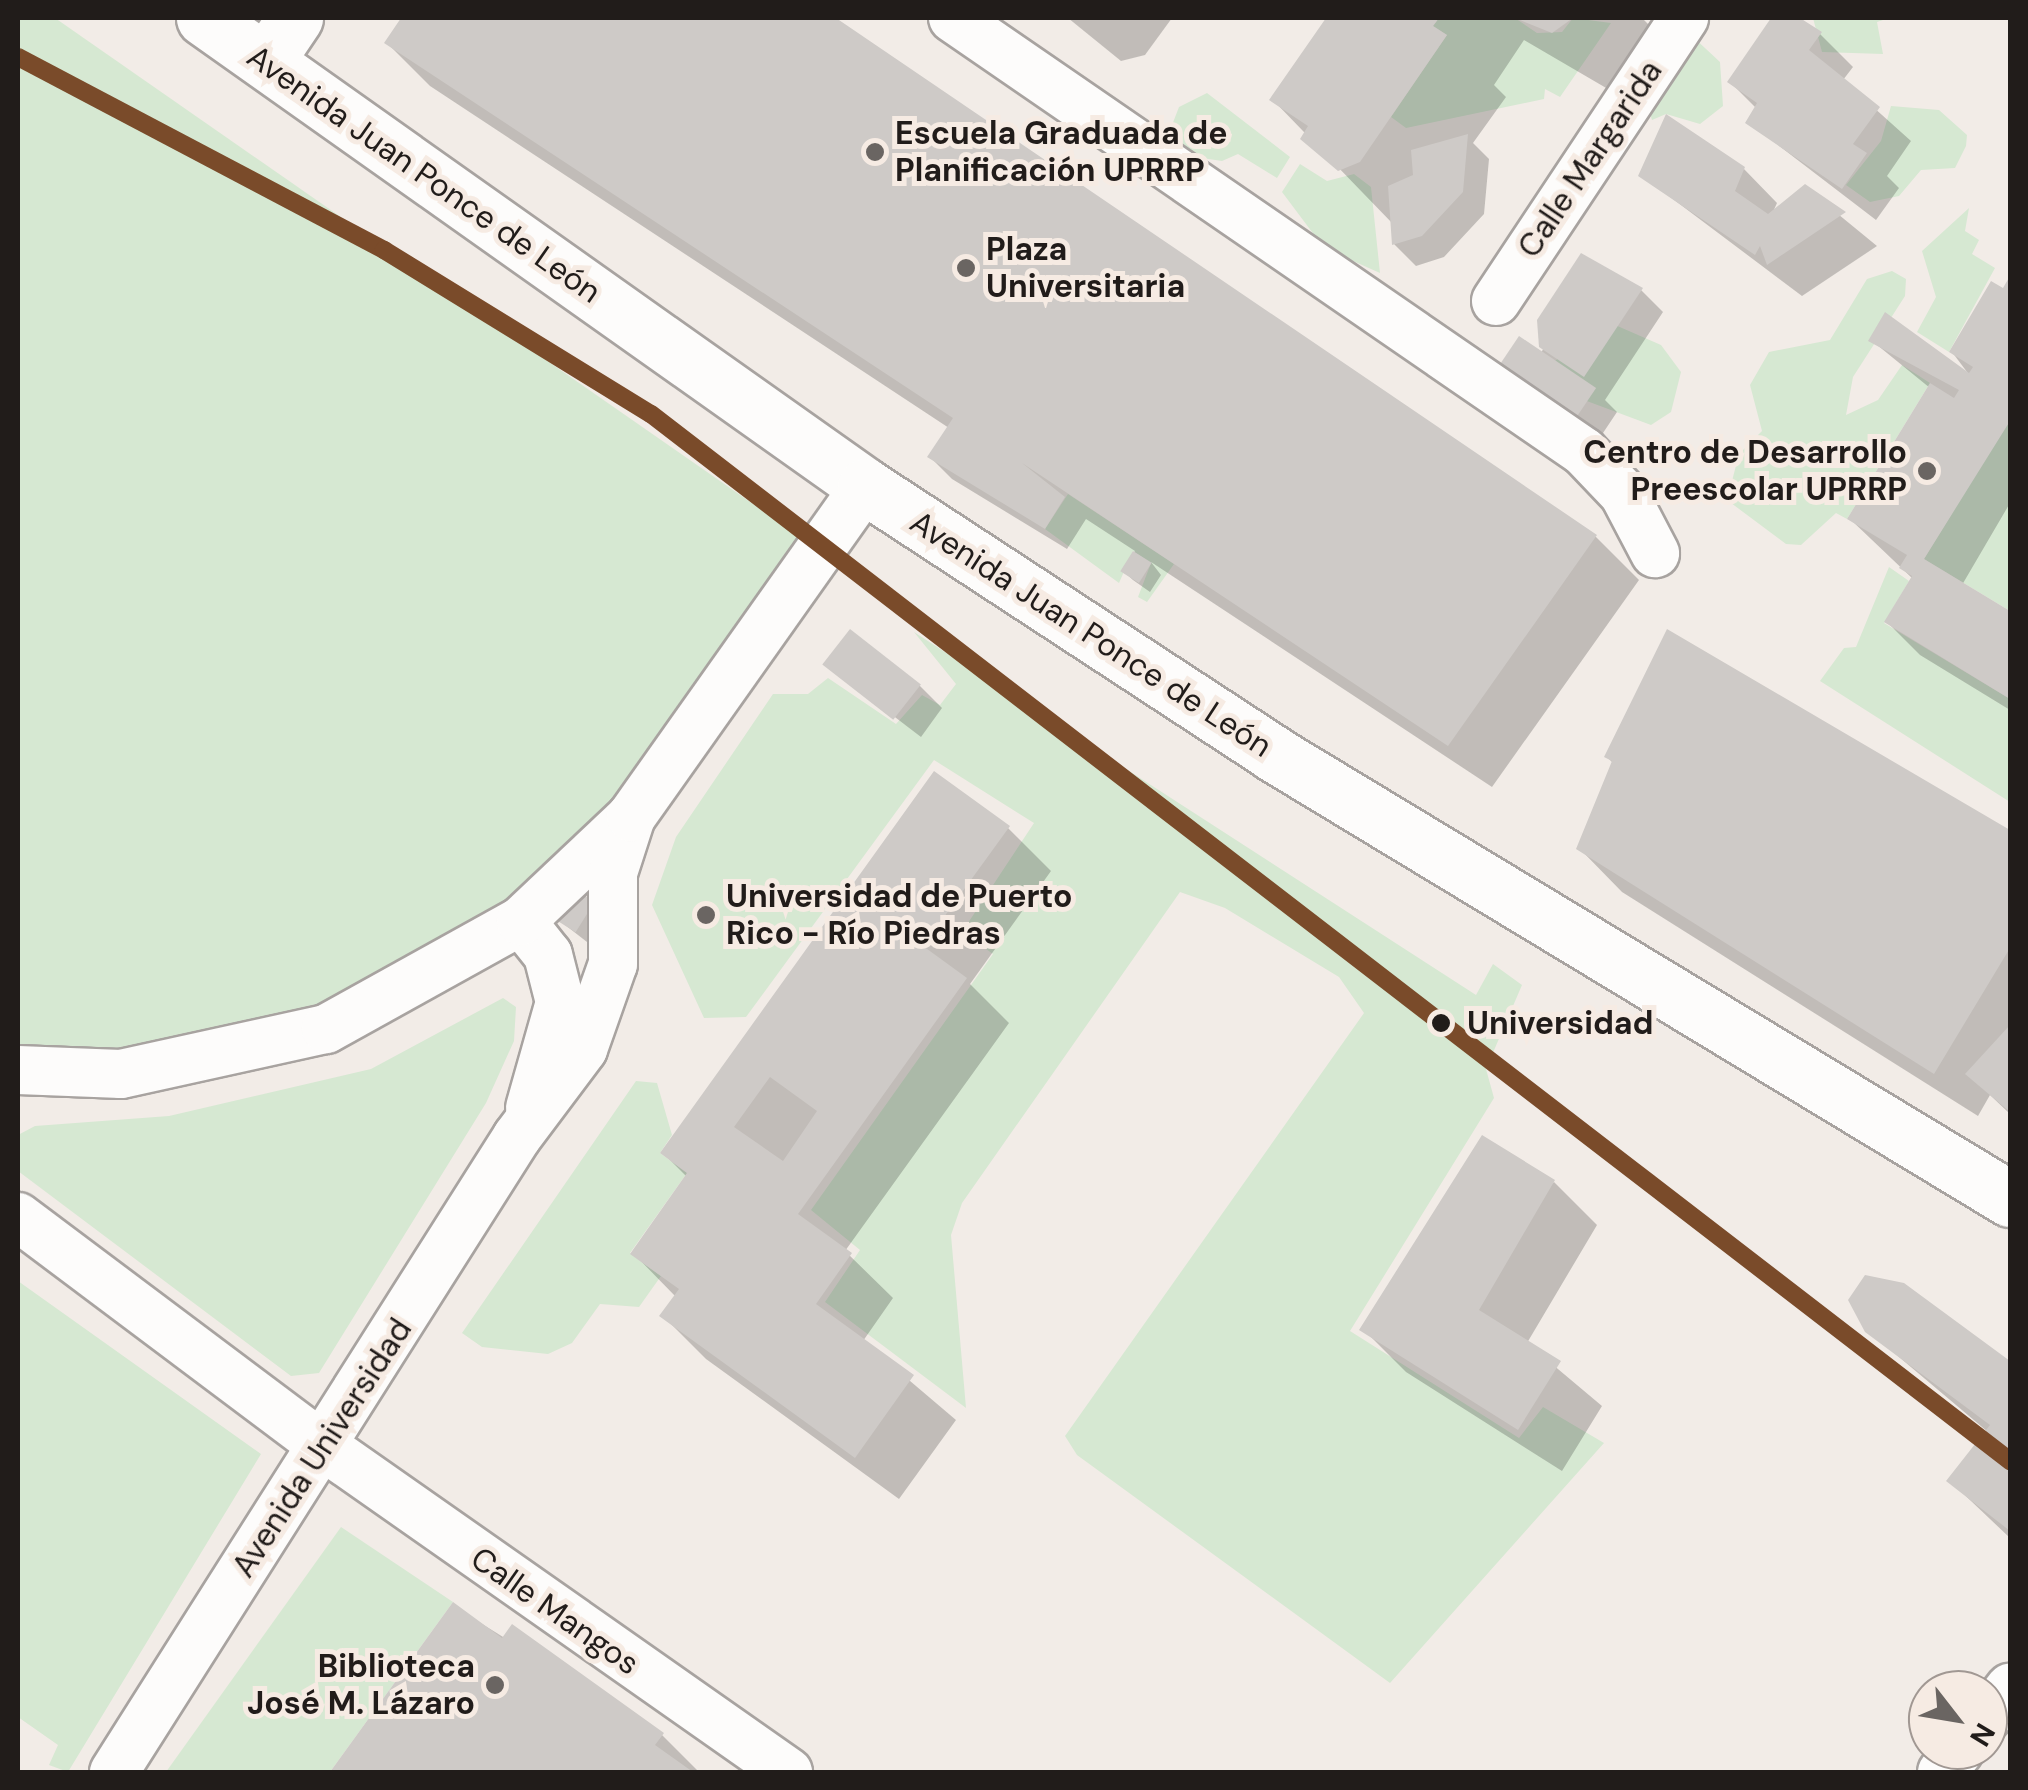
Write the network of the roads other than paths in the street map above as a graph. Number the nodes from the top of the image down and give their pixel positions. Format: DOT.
graph roads {
  1 [pos="204,18"];
  2 [pos="953,18"];
  3 [pos="1684,18"];
  4 [pos="281,39"];
  5 [pos="1496,301"];
  6 [pos="865,486"];
  7 [pos="1655,553"];
  8 [pos="631,817"];
  9 [pos="521,921"];
  10 [pos="18,1070"];
  11 [pos="527,1121"];
  12 [pos="2010,1199"];
  13 [pos="18,1218"];
  14 [pos="323,1446"];
  15 [pos="114,1772"];
  16 [pos="788,1772"];
  1 -- 4 [label="street, Avenida Juan Ponce de León"];
  2 -- 7 [label="street"];
  3 -- 5 [label="street, Calle Margarida"];
  4 -- 6 [label="street, Avenida Juan Ponce de León"];
  6 -- 8 [label="street, Avenida Universidad"];
  6 -- 12 [label="street, Avenida Juan Ponce de León"];
  8 -- 9 [label="street"];
  8 -- 11 [label="street, Avenida Universidad"];
  9 -- 10 [label="street"];
  9 -- 11 [label="street, Avenida Universidad"];
  11 -- 14 [label="street, Avenida Universidad"];
  13 -- 14 [label="street, Calle Mangos"];
  14 -- 15 [label="street, Avenida Universidad"];
  14 -- 16 [label="street, Calle Mangos"];
}
